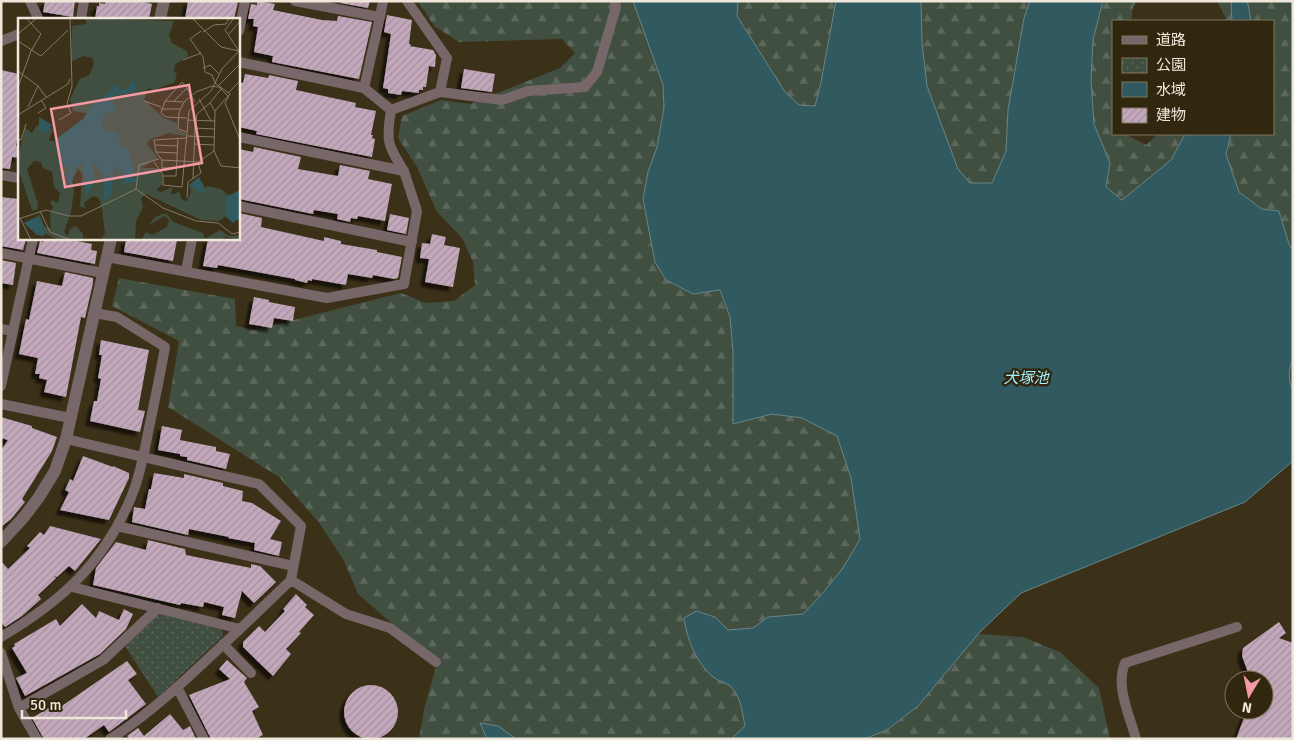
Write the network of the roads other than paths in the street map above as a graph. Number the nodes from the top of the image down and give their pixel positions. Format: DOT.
graph roads {
  1 [pos="30,1"];
  2 [pos="84,1"];
  3 [pos="164,1"];
  4 [pos="245,1"];
  5 [pos="295,1"];
  6 [pos="383,1"];
  7 [pos="407,1"];
  8 [pos="615,1"];
  9 [pos="380,17"];
  10 [pos="38,18"];
  11 [pos="81,18"];
  12 [pos="160,18"];
  13 [pos="240,26"];
  14 [pos="18,34"];
  15 [pos="1,41"];
  16 [pos="240,62"];
  17 [pos="364,88"];
  18 [pos="440,92"];
  19 [pos="392,110"];
  20 [pos="240,137"];
  21 [pos="404,171"];
  22 [pos="1,174"];
  23 [pos="18,178"];
  24 [pos="240,206"];
  25 [pos="33,240"];
  26 [pos="111,240"];
  27 [pos="192,240"];
  28 [pos="412,242"];
  29 [pos="1,253"];
  30 [pos="107,257"];
  31 [pos="29,259"];
  32 [pos="186,271"];
  33 [pos="103,273"];
  34 [pos="94,312"];
  35 [pos="1,329"];
  36 [pos="13,331"];
  37 [pos="1,386"];
  38 [pos="1,404"];
  39 [pos="70,418"];
  40 [pos="66,439"];
  41 [pos="144,456"];
  42 [pos="117,526"];
  43 [pos="1,542"];
  44 [pos="293,566"];
  45 [pos="291,580"];
  46 [pos="72,587"];
  47 [pos="158,608"];
  48 [pos="1237,627"];
  49 [pos="240,629"];
  50 [pos="1,637"];
  51 [pos="223,644"];
  52 [pos="1,653"];
  53 [pos="436,662"];
  54 [pos="251,673"];
  55 [pos="177,687"];
  56 [pos="19,708"];
  57 [pos="37,739"];
  58 [pos="110,739"];
  59 [pos="204,739"];
  60 [pos="1136,739"];
  1 -- 10 [label="street"];
  2 -- 11 [label="street"];
  3 -- 12 [label="street"];
  4 -- 13 [label="street"];
  5 -- 9 [label="street"];
  6 -- 9 [label="street"];
  7 -- 18 [label="street"];
  8 -- 18 [label="street"];
  9 -- 17 [label="street"];
  14 -- 15 [label="street"];
  16 -- 17 [label="street"];
  17 -- 19 [label="street"];
  18 -- 19 [label="street"];
  19 -- 21 [label="street"];
  20 -- 21 [label="street"];
  21 -- 28 [label="street"];
  22 -- 23 [label="street"];
  24 -- 28 [label="street"];
  25 -- 31 [label="street"];
  26 -- 30 [label="street"];
  27 -- 32 [label="street"];
  28 -- 32 [label="street"];
  29 -- 31 [label="street"];
  30 -- 32 [label="street"];
  30 -- 33 [label="street"];
  31 -- 33 [label="street"];
  31 -- 36 [label="street"];
  33 -- 34 [label="street"];
  34 -- 39 [label="street"];
  34 -- 41 [label="street"];
  35 -- 36 [label="street"];
  36 -- 37 [label="street"];
  38 -- 39 [label="street"];
  39 -- 40 [label="street"];
  40 -- 41 [label="street"];
  40 -- 43 [label="street"];
  41 -- 42 [label="street"];
  41 -- 44 [label="street"];
  42 -- 44 [label="street"];
  42 -- 46 [label="street"];
  44 -- 45 [label="street"];
  45 -- 49 [label="street"];
  45 -- 53 [label="street"];
  46 -- 47 [label="street"];
  46 -- 50 [label="street"];
  47 -- 49 [label="street"];
  47 -- 56 [label="street"];
  48 -- 60 [label="street"];
  49 -- 51 [label="street"];
  51 -- 54 [label="street"];
  51 -- 55 [label="street"];
  52 -- 56 [label="street"];
  55 -- 58 [label="street"];
  55 -- 59 [label="street"];
  56 -- 57 [label="street"];
}
